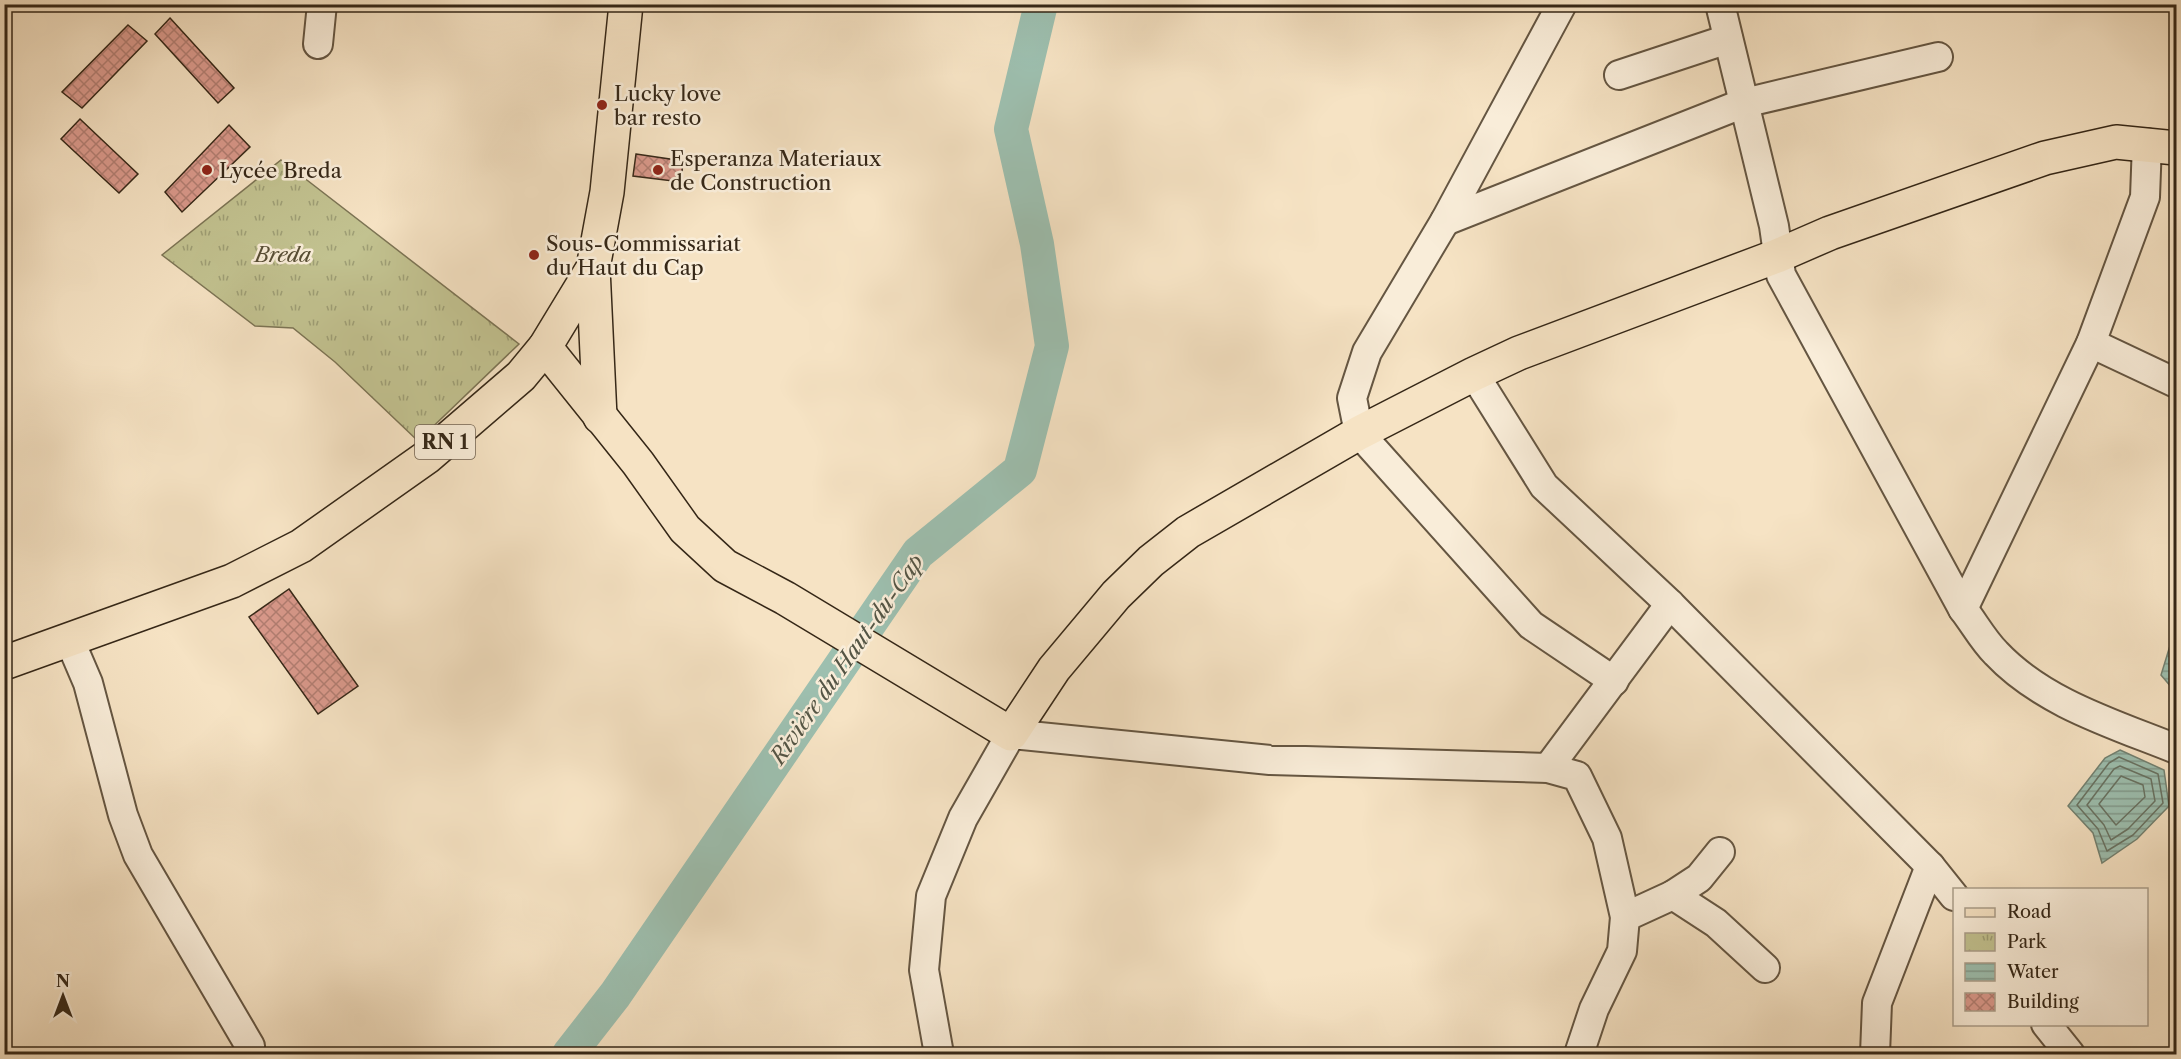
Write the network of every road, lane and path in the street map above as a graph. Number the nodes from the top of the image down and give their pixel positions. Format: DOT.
graph roads {
  1 [pos="322,4"];
  2 [pos="626,4"];
  3 [pos="1562,4"];
  4 [pos="1720,4"];
  5 [pos="1728,39"];
  6 [pos="318,44"];
  7 [pos="1938,57"];
  8 [pos="1619,75"];
  9 [pos="1744,103"];
  10 [pos="2162,146"];
  11 [pos="1445,221"];
  12 [pos="1777,256"];
  13 [pos="593,268"];
  14 [pos="2091,343"];
  15 [pos="545,347"];
  16 [pos="1474,374"];
  17 [pos="2176,383"];
  18 [pos="600,417"];
  19 [pos="1359,433"];
  20 [pos="1670,604"];
  21 [pos="1963,609"];
  22 [pos="70,640"];
  23 [pos="4,663"];
  24 [pos="1614,681"];
  25 [pos="1011,734"];
  26 [pos="2176,749"];
  27 [pos="1548,768"];
  28 [pos="1720,852"];
  29 [pos="1930,866"];
  30 [pos="1673,895"];
  31 [pos="1953,895"];
  32 [pos="1625,917"];
  33 [pos="1765,968"];
  34 [pos="2048,1026"];
  35 [pos="250,1046"];
  36 [pos="939,1054"];
  37 [pos="1579,1054"];
  38 [pos="1875,1054"];
  39 [pos="2070,1054"];
  1 -- 6 [label="street"];
  2 -- 13 [label="main road, RN 1"];
  3 -- 11 [label="street"];
  4 -- 5 [label="street"];
  5 -- 8 [label="street"];
  5 -- 9 [label="street"];
  7 -- 9 [label="street"];
  9 -- 11 [label="street"];
  9 -- 12 [label="street"];
  10 -- 12 [label="main road"];
  10 -- 14 [label="street"];
  11 -- 19 [label="street"];
  12 -- 16 [label="main road"];
  12 -- 21 [label="street"];
  13 -- 15 [label="main road, RN 1"];
  13 -- 18 [label="main road"];
  14 -- 17 [label="street"];
  14 -- 21 [label="street"];
  15 -- 18 [label="main road"];
  15 -- 22 [label="main road, RN 1"];
  16 -- 19 [label="main road"];
  16 -- 20 [label="street"];
  18 -- 25 [label="main road"];
  19 -- 24 [label="street"];
  19 -- 25 [label="main road"];
  20 -- 24 [label="street"];
  20 -- 29 [label="street"];
  21 -- 26 [label="street"];
  22 -- 23 [label="main road, RN 1"];
  22 -- 35 [label="street"];
  24 -- 27 [label="street"];
  25 -- 27 [label="street"];
  25 -- 36 [label="street"];
  27 -- 32 [label="street"];
  28 -- 30 [label="street"];
  29 -- 31 [label="street"];
  29 -- 38 [label="street"];
  30 -- 32 [label="street"];
  30 -- 33 [label="street"];
  32 -- 37 [label="street"];
  34 -- 39 [label="street"];
}
